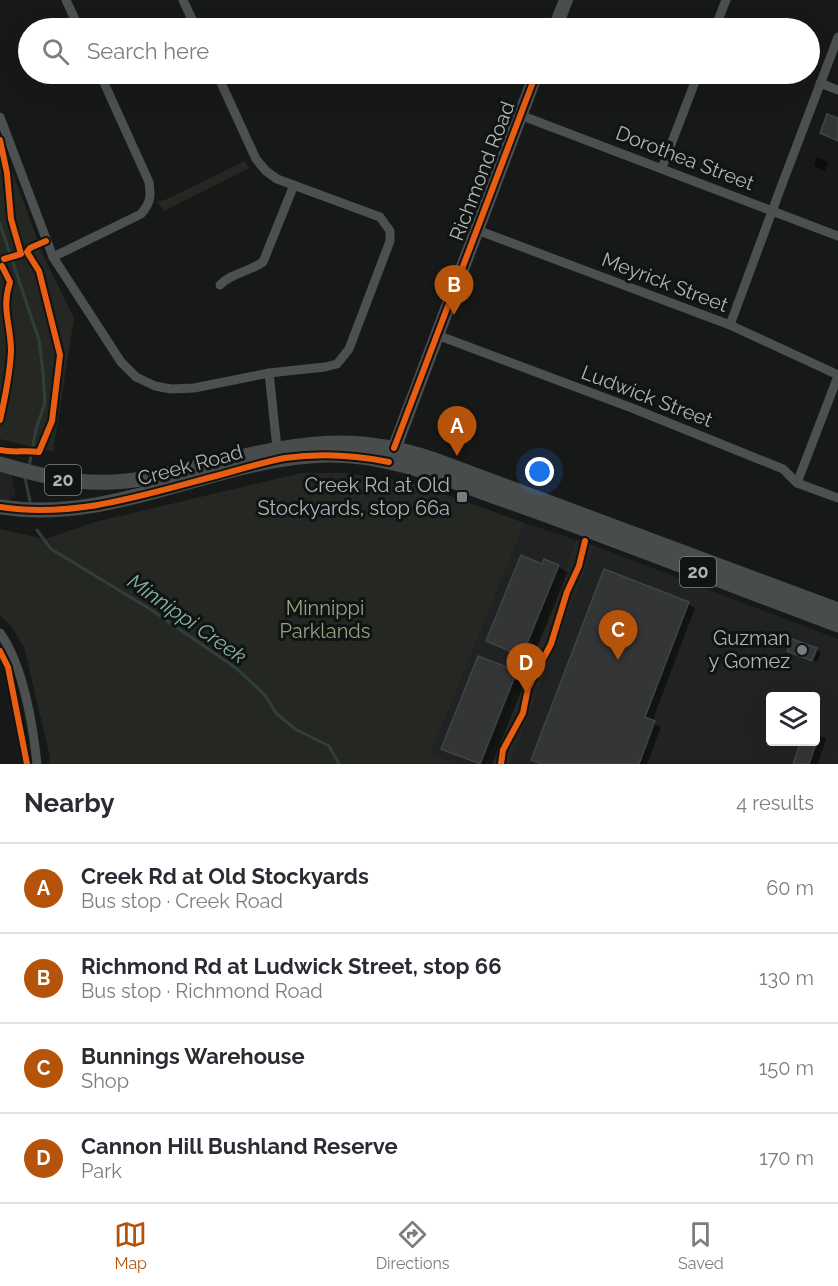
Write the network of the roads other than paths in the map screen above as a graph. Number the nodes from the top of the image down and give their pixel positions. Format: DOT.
graph roads {
  1 [pos="66,0"];
  2 [pos="183,0"];
  3 [pos="558,0"];
  4 [pos="567,0"];
  5 [pos="726,0"];
  6 [pos="74,18"];
  7 [pos="191,18"];
  8 [pos="553,18"];
  9 [pos="559,18"];
  10 [pos="719,18"];
  11 [pos="838,37"];
  12 [pos="820,83"];
  13 [pos="104,84"];
  14 [pos="222,84"];
  15 [pos="532,84"];
  16 [pos="694,84"];
  17 [pos="820,84"];
  18 [pos="838,90"];
  19 [pos="520,114"];
  20 [pos="0,117"];
  21 [pos="662,168"];
  22 [pos="294,185"];
  23 [pos="773,211"];
  24 [pos="477,230"];
  25 [pos="838,236"];
  26 [pos="53,257"];
  27 [pos="220,285"];
  28 [pos="730,325"];
  29 [pos="437,335"];
  30 [pos="269,373"];
  31 [pos="838,376"];
  32 [pos="277,448"];
  33 [pos="392,455"];
  34 [pos="0,464"];
  35 [pos="102,483"];
  36 [pos="797,483"];
  37 [pos="838,498"];
  38 [pos="109,504"];
  39 [pos="1,507"];
  40 [pos="838,610"];
  41 [pos="838,625"];
  42 [pos="0,633"];
  43 [pos="37,764"];
  1 -- 6 [label="street"];
  2 -- 7 [label="street"];
  3 -- 8 [label="main road"];
  4 -- 9 [label="main road"];
  5 -- 10 [label="street"];
  11 -- 12 [label="street"];
  12 -- 18 [label="street"];
  13 -- 26 [label="street"];
  14 -- 22 [label="street"];
  15 -- 19 [label="main road, Richmond Road"];
  16 -- 21 [label="street"];
  17 -- 23 [label="street"];
  19 -- 21 [label="street, Dorothea Street"];
  19 -- 24 [label="main road, Richmond Road"];
  20 -- 26 [label="street"];
  21 -- 23 [label="street, Dorothea Street"];
  22 -- 27 [label="street"];
  22 -- 30 [label="street"];
  23 -- 25 [label="street, Dorothea Street"];
  23 -- 28 [label="street"];
  24 -- 28 [label="street, Meyrick Street"];
  24 -- 29 [label="main road, Richmond Road"];
  26 -- 30 [label="street"];
  28 -- 31 [label="street, Meyrick Street"];
  29 -- 33 [label="main road, Richmond Road"];
  29 -- 36 [label="street, Ludwick Street"];
  30 -- 32 [label="street"];
  31 -- 36 [label="street"];
  32 -- 33 [label="main road, Creek Road / 20"];
  32 -- 35 [label="main road, Creek Road / 20"];
  33 -- 38 [label="main road, Creek Road / 20"];
  33 -- 40 [label="main road, Creek Road / 20"];
  33 -- 41 [label="main road, Creek Road / 20"];
  34 -- 35 [label="main road, Creek Road / 20"];
  35 -- 38 [label="main road"];
  36 -- 37 [label="street, Ludwick Street"];
  38 -- 39 [label="main road, Creek Road / 20"];
  42 -- 43 [label="street"];
}
